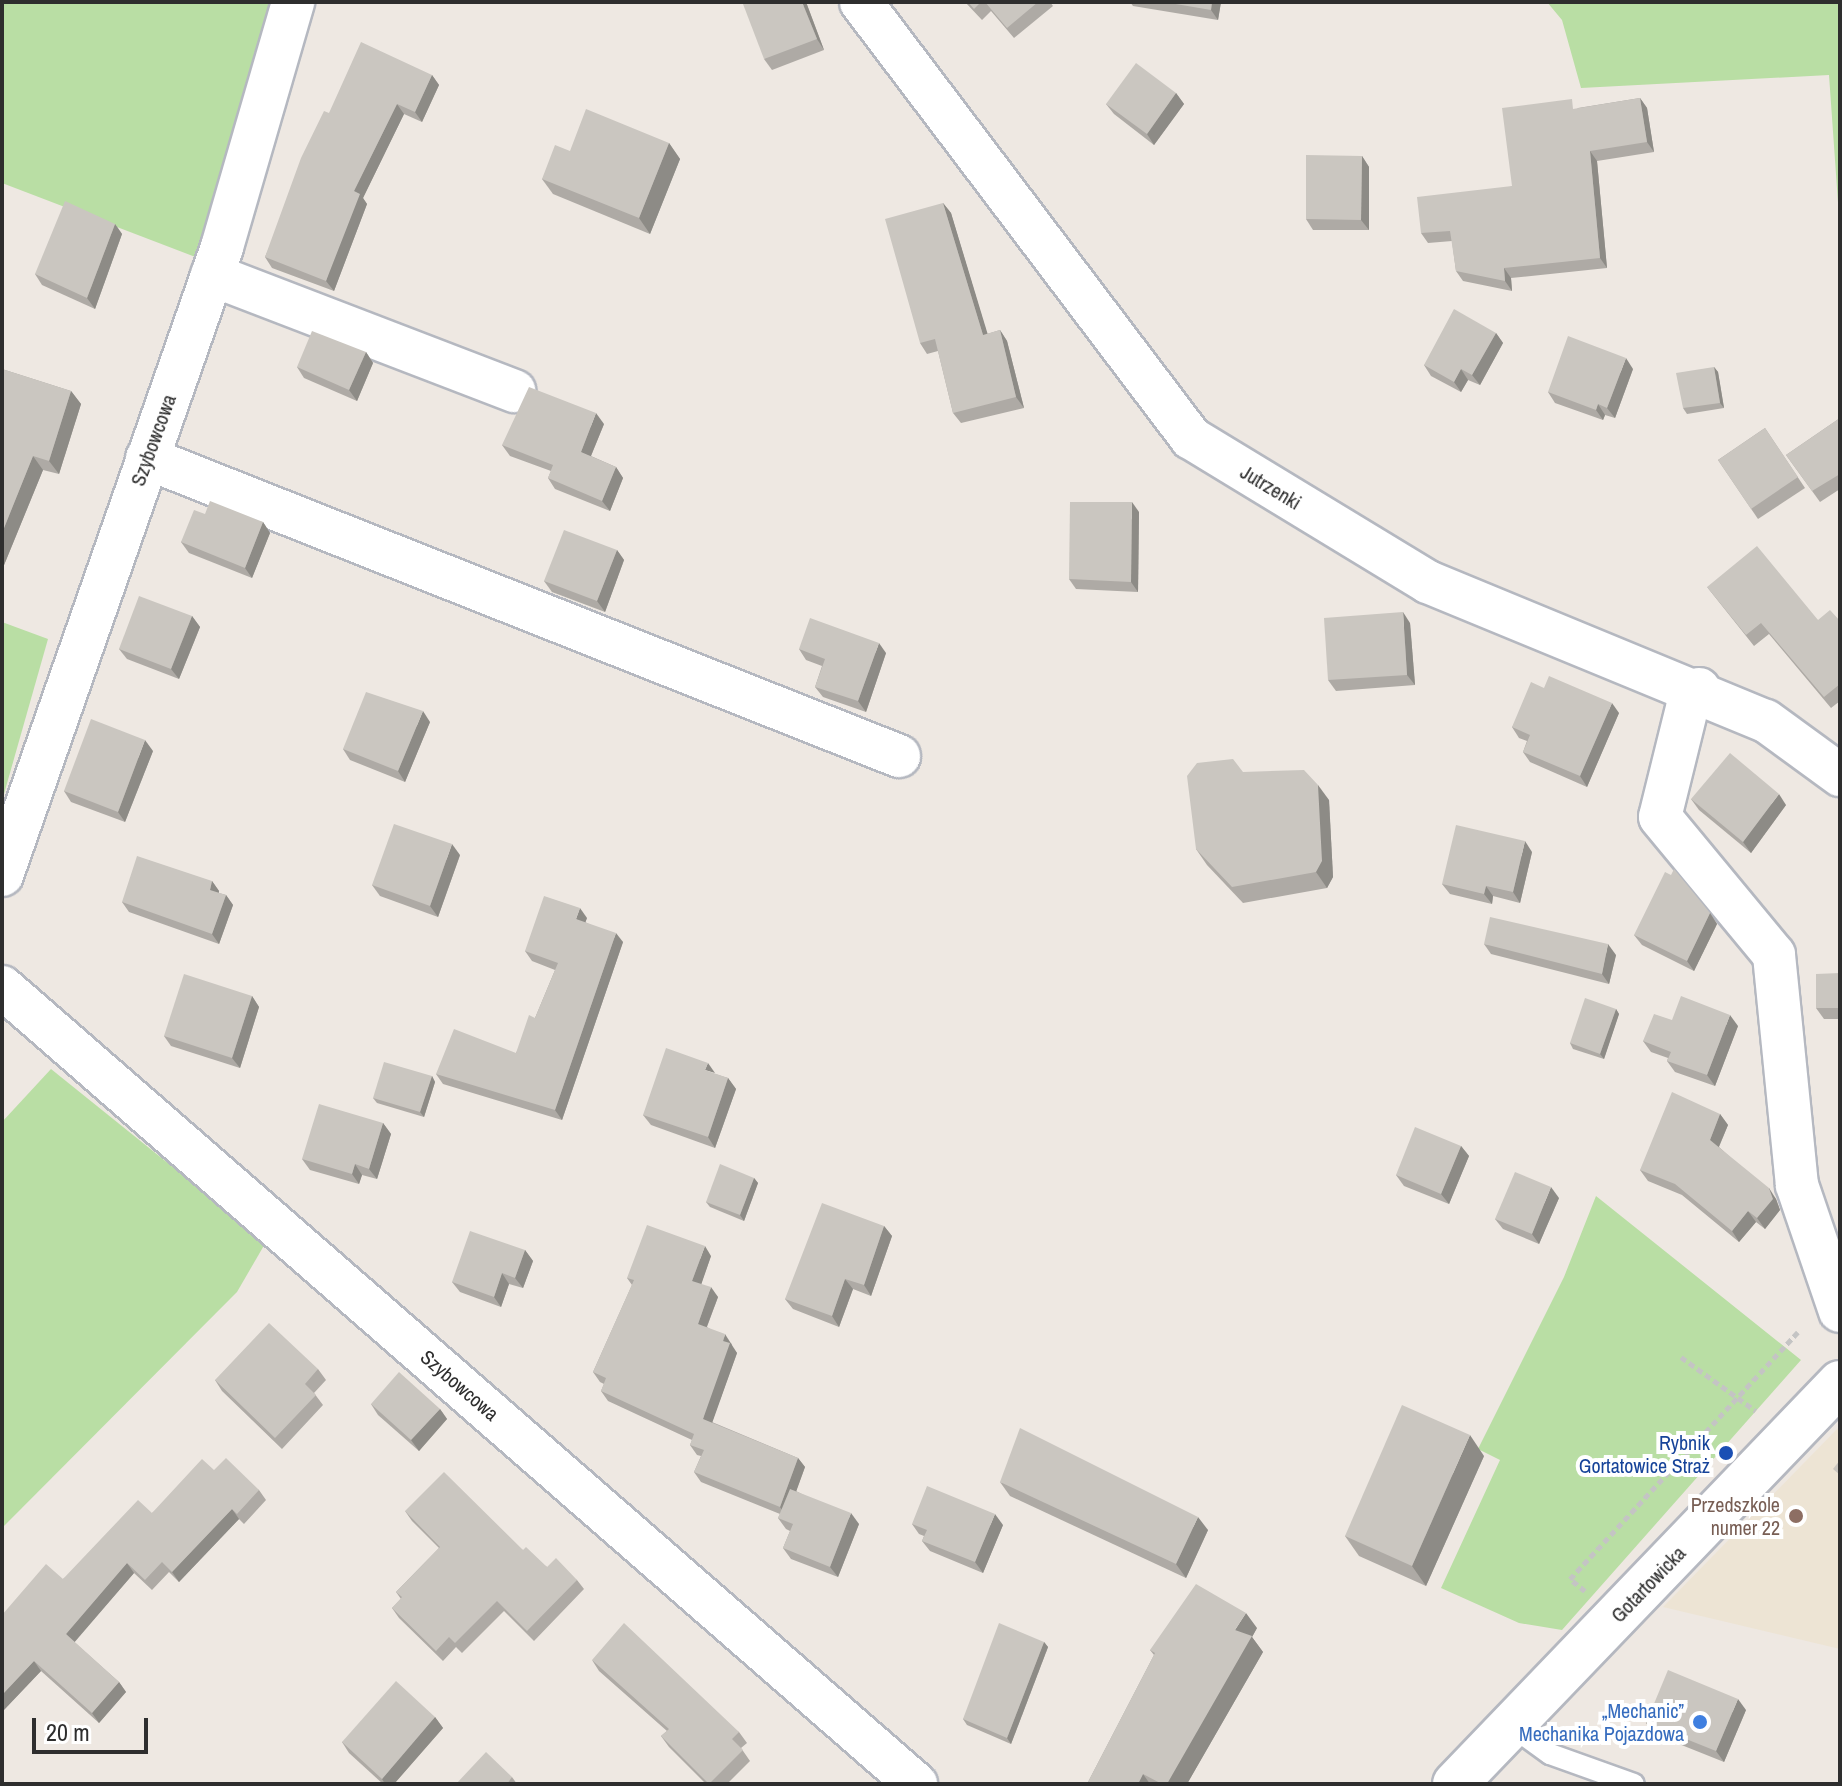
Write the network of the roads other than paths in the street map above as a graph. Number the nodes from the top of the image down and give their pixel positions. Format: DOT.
graph roads {
  1 [pos="293,2"];
  2 [pos="861,2"];
  3 [pos="212,275"];
  4 [pos="514,391"];
  5 [pos="147,458"];
  6 [pos="1699,689"];
  7 [pos="899,756"];
  8 [pos="1840,775"];
  9 [pos="2,875"];
  10 [pos="2,987"];
  11 [pos="1840,1311"];
  12 [pos="1840,1383"];
  13 [pos="1511,1726"];
  14 [pos="916,1784"];
  15 [pos="1455,1784"];
  16 [pos="1634,1784"];
  1 -- 3 [label="street, Szybowcowa"];
  2 -- 6 [label="street, Jutrzenki"];
  3 -- 4 [label="street"];
  3 -- 5 [label="street, Szybowcowa"];
  5 -- 7 [label="street"];
  5 -- 9 [label="street, Szybowcowa"];
  6 -- 8 [label="street, Jutrzenki"];
  6 -- 11 [label="street"];
  10 -- 14 [label="street, Szybowcowa"];
  12 -- 13 [label="street, Gotartowicka"];
  13 -- 15 [label="street, Gotartowicka"];
  13 -- 16 [label="lane"];
}
